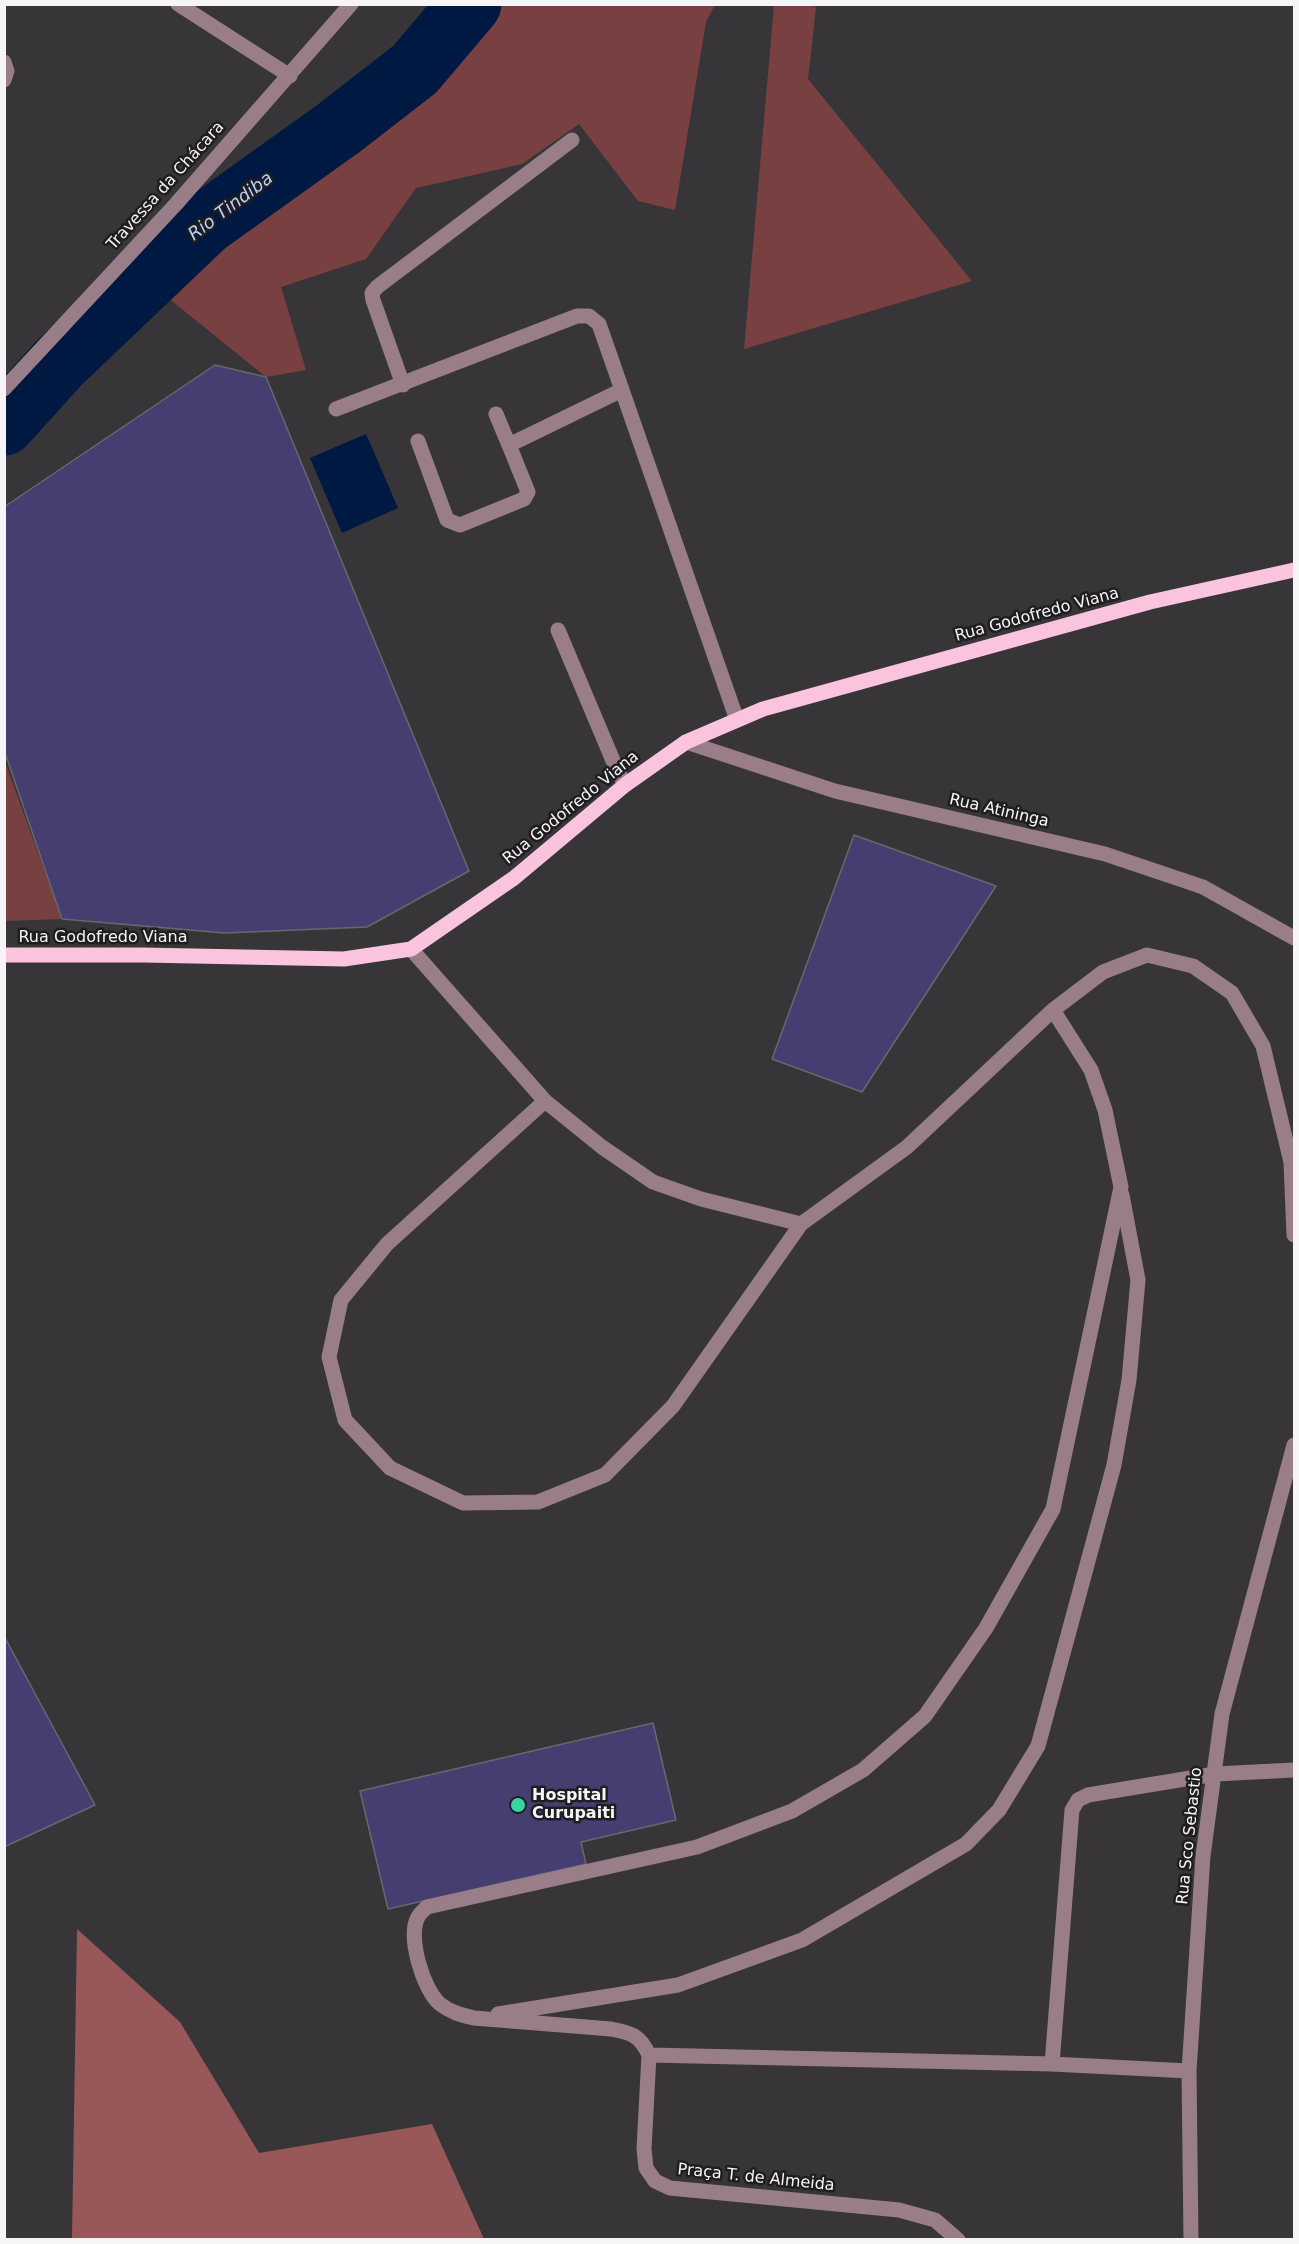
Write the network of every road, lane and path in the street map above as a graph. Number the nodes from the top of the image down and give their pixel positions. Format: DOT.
graph roads {
  1 [pos="177,4"];
  2 [pos="351,4"];
  3 [pos="4,62"];
  4 [pos="290,76"];
  5 [pos="4,80"];
  6 [pos="572,140"];
  7 [pos="403,385"];
  8 [pos="4,389"];
  9 [pos="622,390"];
  10 [pos="336,409"];
  11 [pos="496,414"];
  12 [pos="418,441"];
  13 [pos="509,445"];
  14 [pos="1294,570"];
  15 [pos="558,630"];
  16 [pos="737,720"];
  17 [pos="686,742"];
  18 [pos="625,784"];
  19 [pos="1294,938"];
  20 [pos="411,949"];
  21 [pos="4,955"];
  22 [pos="1053,1010"];
  23 [pos="545,1101"];
  24 [pos="1121,1187"];
  25 [pos="801,1224"];
  26 [pos="1294,1235"];
  27 [pos="1294,1445"];
  28 [pos="1294,1770"];
  29 [pos="1215,1774"];
  30 [pos="474,2018"];
  31 [pos="649,2055"];
  32 [pos="1052,2064"];
  33 [pos="1189,2071"];
  34 [pos="958,2240"];
  35 [pos="1191,2240"];
  1 -- 4 [label="street"];
  2 -- 4 [label="street, Travessa da Chácara"];
  3 -- 5 [label="street"];
  4 -- 8 [label="street, Travessa da Chácara"];
  6 -- 7 [label="street"];
  7 -- 9 [label="street"];
  7 -- 10 [label="street"];
  9 -- 13 [label="street"];
  9 -- 16 [label="street"];
  11 -- 13 [label="street"];
  12 -- 13 [label="street"];
  14 -- 16 [label="main road, Rua Godofredo Viana"];
  15 -- 18 [label="street"];
  16 -- 17 [label="main road, Rua Godofredo Viana"];
  17 -- 18 [label="main road, Rua Godofredo Viana"];
  17 -- 19 [label="street, Rua Atininga"];
  18 -- 20 [label="main road, Rua Godofredo Viana"];
  20 -- 21 [label="main road, Rua Godofredo Viana"];
  20 -- 23 [label="street"];
  22 -- 24 [label="street"];
  22 -- 25 [label="street"];
  22 -- 26 [label="street"];
  23 -- 25 [label="street"];
  23 -- 25 [label="street"];
  24 -- 30 [label="street"];
  24 -- 30 [label="street"];
  27 -- 29 [label="street, Rua Sco Sebastio"];
  28 -- 29 [label="street"];
  29 -- 32 [label="street"];
  29 -- 33 [label="street, Rua Sco Sebastio"];
  30 -- 31 [label="street"];
  31 -- 32 [label="street"];
  31 -- 34 [label="street, Praça T. de Almeida"];
  32 -- 33 [label="street"];
  33 -- 35 [label="street, Rua Sco Sebastio"];
}
